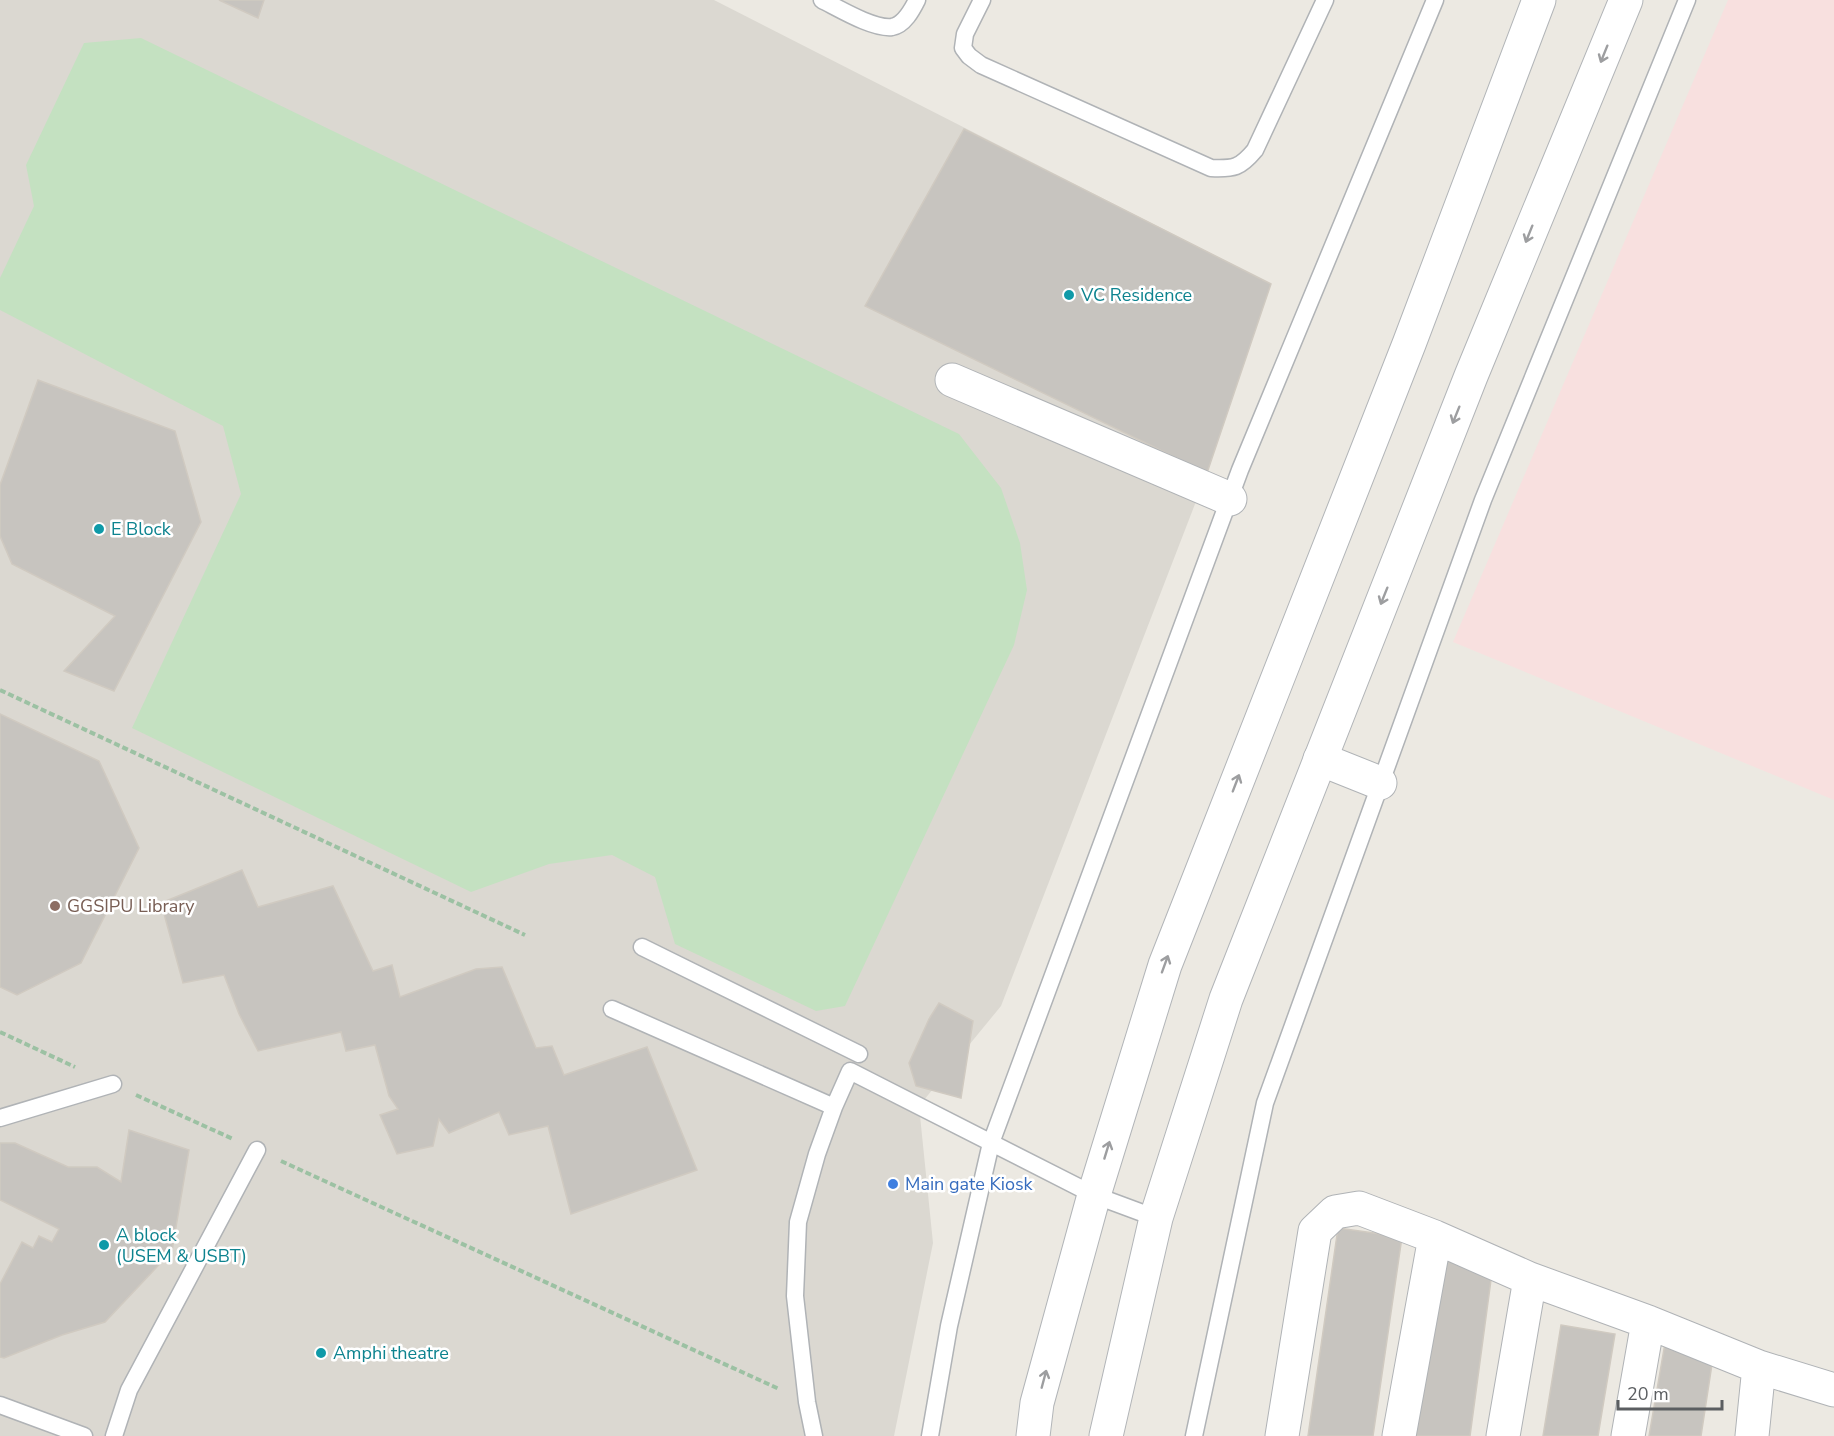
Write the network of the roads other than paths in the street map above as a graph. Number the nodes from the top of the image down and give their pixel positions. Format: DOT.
graph roads {
  1 [pos="822,0"];
  2 [pos="917,0"];
  3 [pos="982,0"];
  4 [pos="1325,0"];
  5 [pos="1539,0"];
  6 [pos="1626,0"];
  7 [pos="1688,0"];
  8 [pos="1430,2"];
  9 [pos="952,380"];
  10 [pos="1230,499"];
  11 [pos="1320,759"];
  12 [pos="1380,783"];
  13 [pos="642,947"];
  14 [pos="612,1010"];
  15 [pos="858,1054"];
  16 [pos="113,1084"];
  17 [pos="834,1107"];
  18 [pos="0,1118"];
  19 [pos="991,1143"];
  20 [pos="257,1150"];
  21 [pos="1094,1195"];
  22 [pos="1156,1218"];
  23 [pos="1435,1237"];
  24 [pos="1530,1279"];
  25 [pos="1648,1322"];
  26 [pos="1759,1367"];
  27 [pos="1834,1390"];
  28 [pos="0,1405"];
  29 [pos="84,1436"];
  30 [pos="114,1436"];
  31 [pos="814,1436"];
  32 [pos="930,1436"];
  33 [pos="1033,1436"];
  34 [pos="1106,1436"];
  35 [pos="1194,1436"];
  36 [pos="1282,1436"];
  37 [pos="1399,1436"];
  38 [pos="1503,1436"];
  39 [pos="1628,1436"];
  40 [pos="1752,1436"];
  1 -- 2 [label="lane"];
  3 -- 4 [label="lane"];
  21 -- 5 [label="main road, one-way"];
  6 -- 11 [label="main road, one-way"];
  7 -- 12 [label="lane"];
  8 -- 10 [label="lane"];
  9 -- 10 [label="main road"];
  10 -- 19 [label="lane"];
  11 -- 12 [label="main road"];
  11 -- 22 [label="main road"];
  12 -- 35 [label="lane"];
  13 -- 15 [label="lane"];
  14 -- 17 [label="lane"];
  16 -- 18 [label="lane"];
  17 -- 19 [label="lane"];
  17 -- 31 [label="lane"];
  19 -- 21 [label="lane"];
  19 -- 32 [label="lane"];
  20 -- 30 [label="lane"];
  21 -- 22 [label="lane"];
  33 -- 21 [label="main road, one-way"];
  22 -- 34 [label="main road"];
  23 -- 24 [label="main road"];
  23 -- 36 [label="main road"];
  23 -- 37 [label="main road"];
  24 -- 25 [label="main road"];
  24 -- 38 [label="main road"];
  25 -- 26 [label="main road"];
  25 -- 39 [label="main road"];
  26 -- 27 [label="main road"];
  26 -- 40 [label="main road"];
  28 -- 29 [label="lane"];
}
